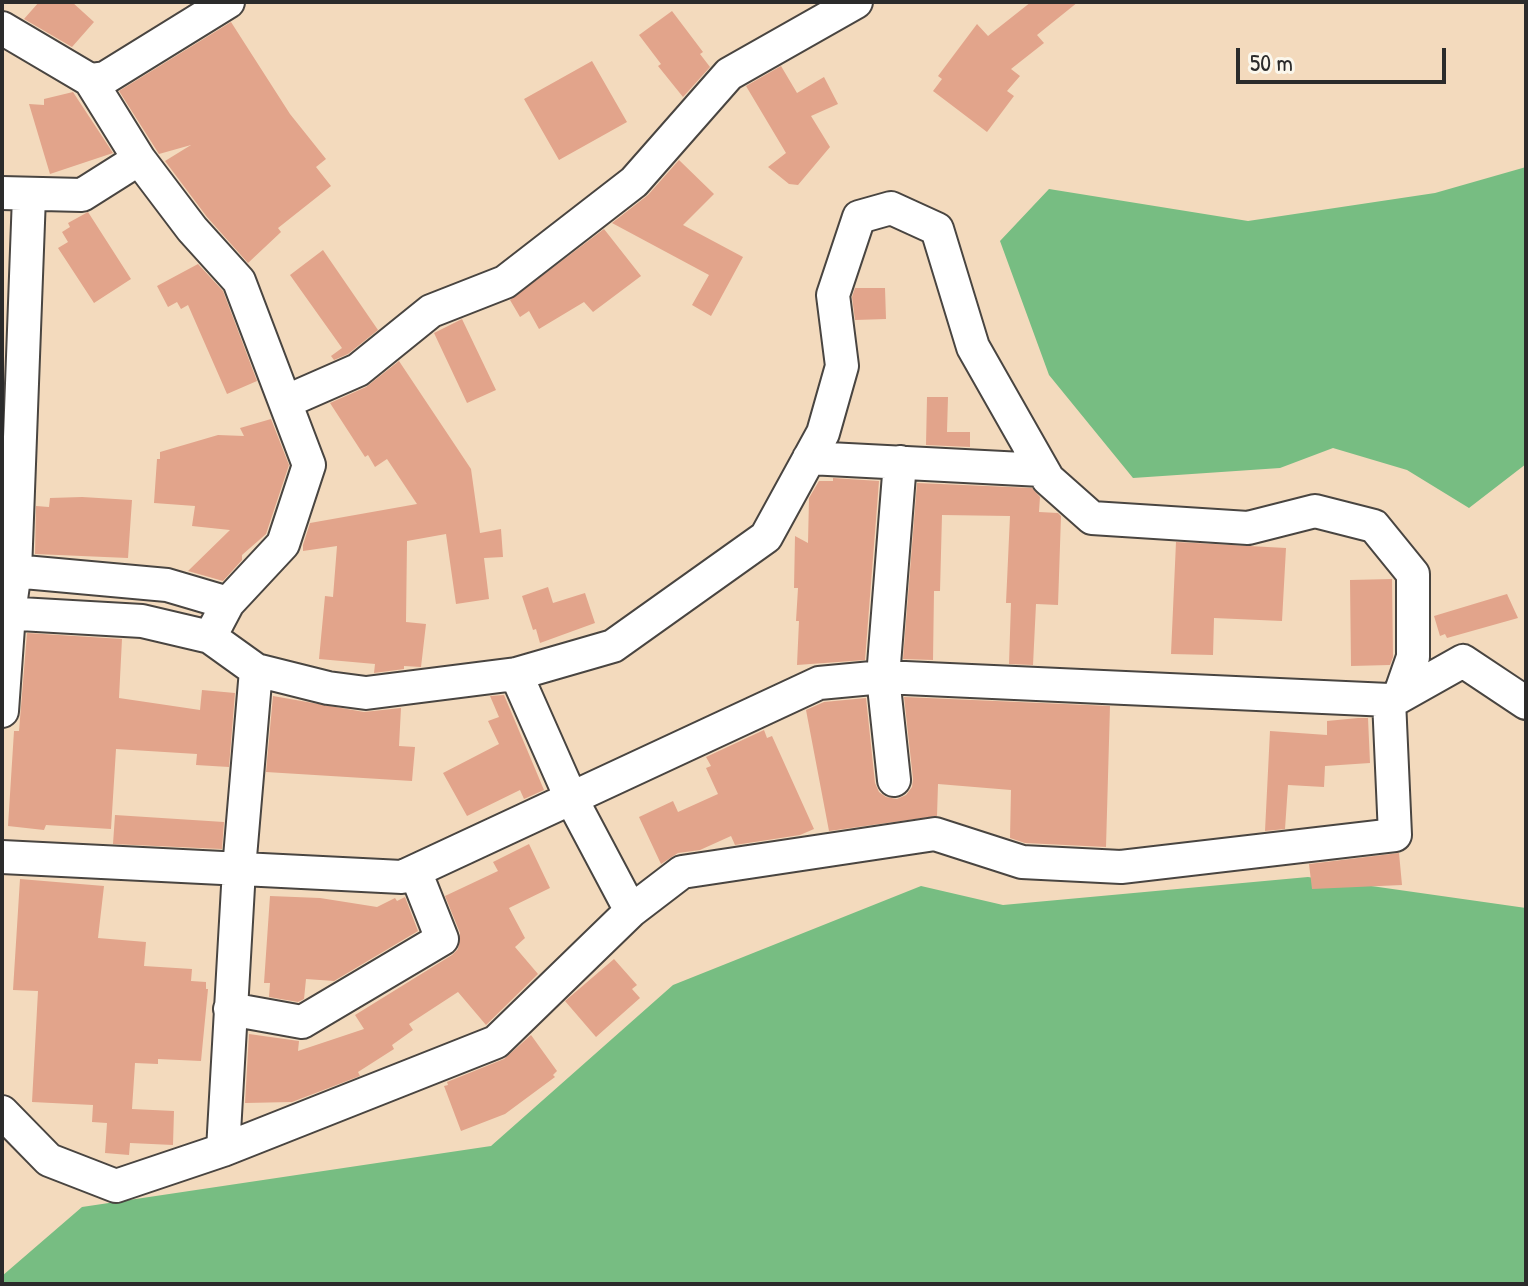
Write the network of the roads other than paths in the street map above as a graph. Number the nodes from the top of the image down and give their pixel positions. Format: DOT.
graph roads {
  1 [pos="228,2"];
  2 [pos="856,2"];
  3 [pos="2,28"];
  4 [pos="90,80"];
  5 [pos="139,159"];
  6 [pos="16,194"];
  7 [pos="285,402"];
  8 [pos="809,458"];
  9 [pos="900,462"];
  10 [pos="1042,470"];
  11 [pos="8,570"];
  12 [pos="228,603"];
  13 [pos="6,613"];
  14 [pos="210,637"];
  15 [pos="256,670"];
  16 [pos="516,674"];
  17 [pos="883,677"];
  18 [pos="1394,699"];
  19 [pos="1526,703"];
  20 [pos="2,711"];
  21 [pos="894,780"];
  22 [pos="571,798"];
  23 [pos="2,857"];
  24 [pos="239,869"];
  25 [pos="415,871"];
  26 [pos="631,911"];
  27 [pos="230,1009"];
  28 [pos="2,1112"];
  29 [pos="223,1150"];
  1 -- 4 [label="street"];
  2 -- 7 [label="street"];
  3 -- 4 [label="street"];
  4 -- 5 [label="street"];
  5 -- 6 [label="street"];
  5 -- 7 [label="street"];
  6 -- 11 [label="street"];
  7 -- 12 [label="street"];
  8 -- 9 [label="street"];
  8 -- 10 [label="street"];
  8 -- 16 [label="street"];
  9 -- 10 [label="street"];
  9 -- 17 [label="street"];
  10 -- 18 [label="street"];
  11 -- 12 [label="street"];
  11 -- 13 [label="street"];
  12 -- 14 [label="street"];
  13 -- 14 [label="street"];
  13 -- 20 [label="street"];
  14 -- 15 [label="street"];
  15 -- 16 [label="street"];
  15 -- 24 [label="street"];
  16 -- 22 [label="street"];
  17 -- 18 [label="street"];
  17 -- 21 [label="street"];
  17 -- 22 [label="street"];
  18 -- 19 [label="street"];
  18 -- 26 [label="street"];
  22 -- 25 [label="street"];
  22 -- 26 [label="street"];
  23 -- 24 [label="street"];
  24 -- 25 [label="street"];
  24 -- 27 [label="street"];
  25 -- 27 [label="street"];
  26 -- 29 [label="street"];
  27 -- 29 [label="street"];
  28 -- 29 [label="street"];
}
